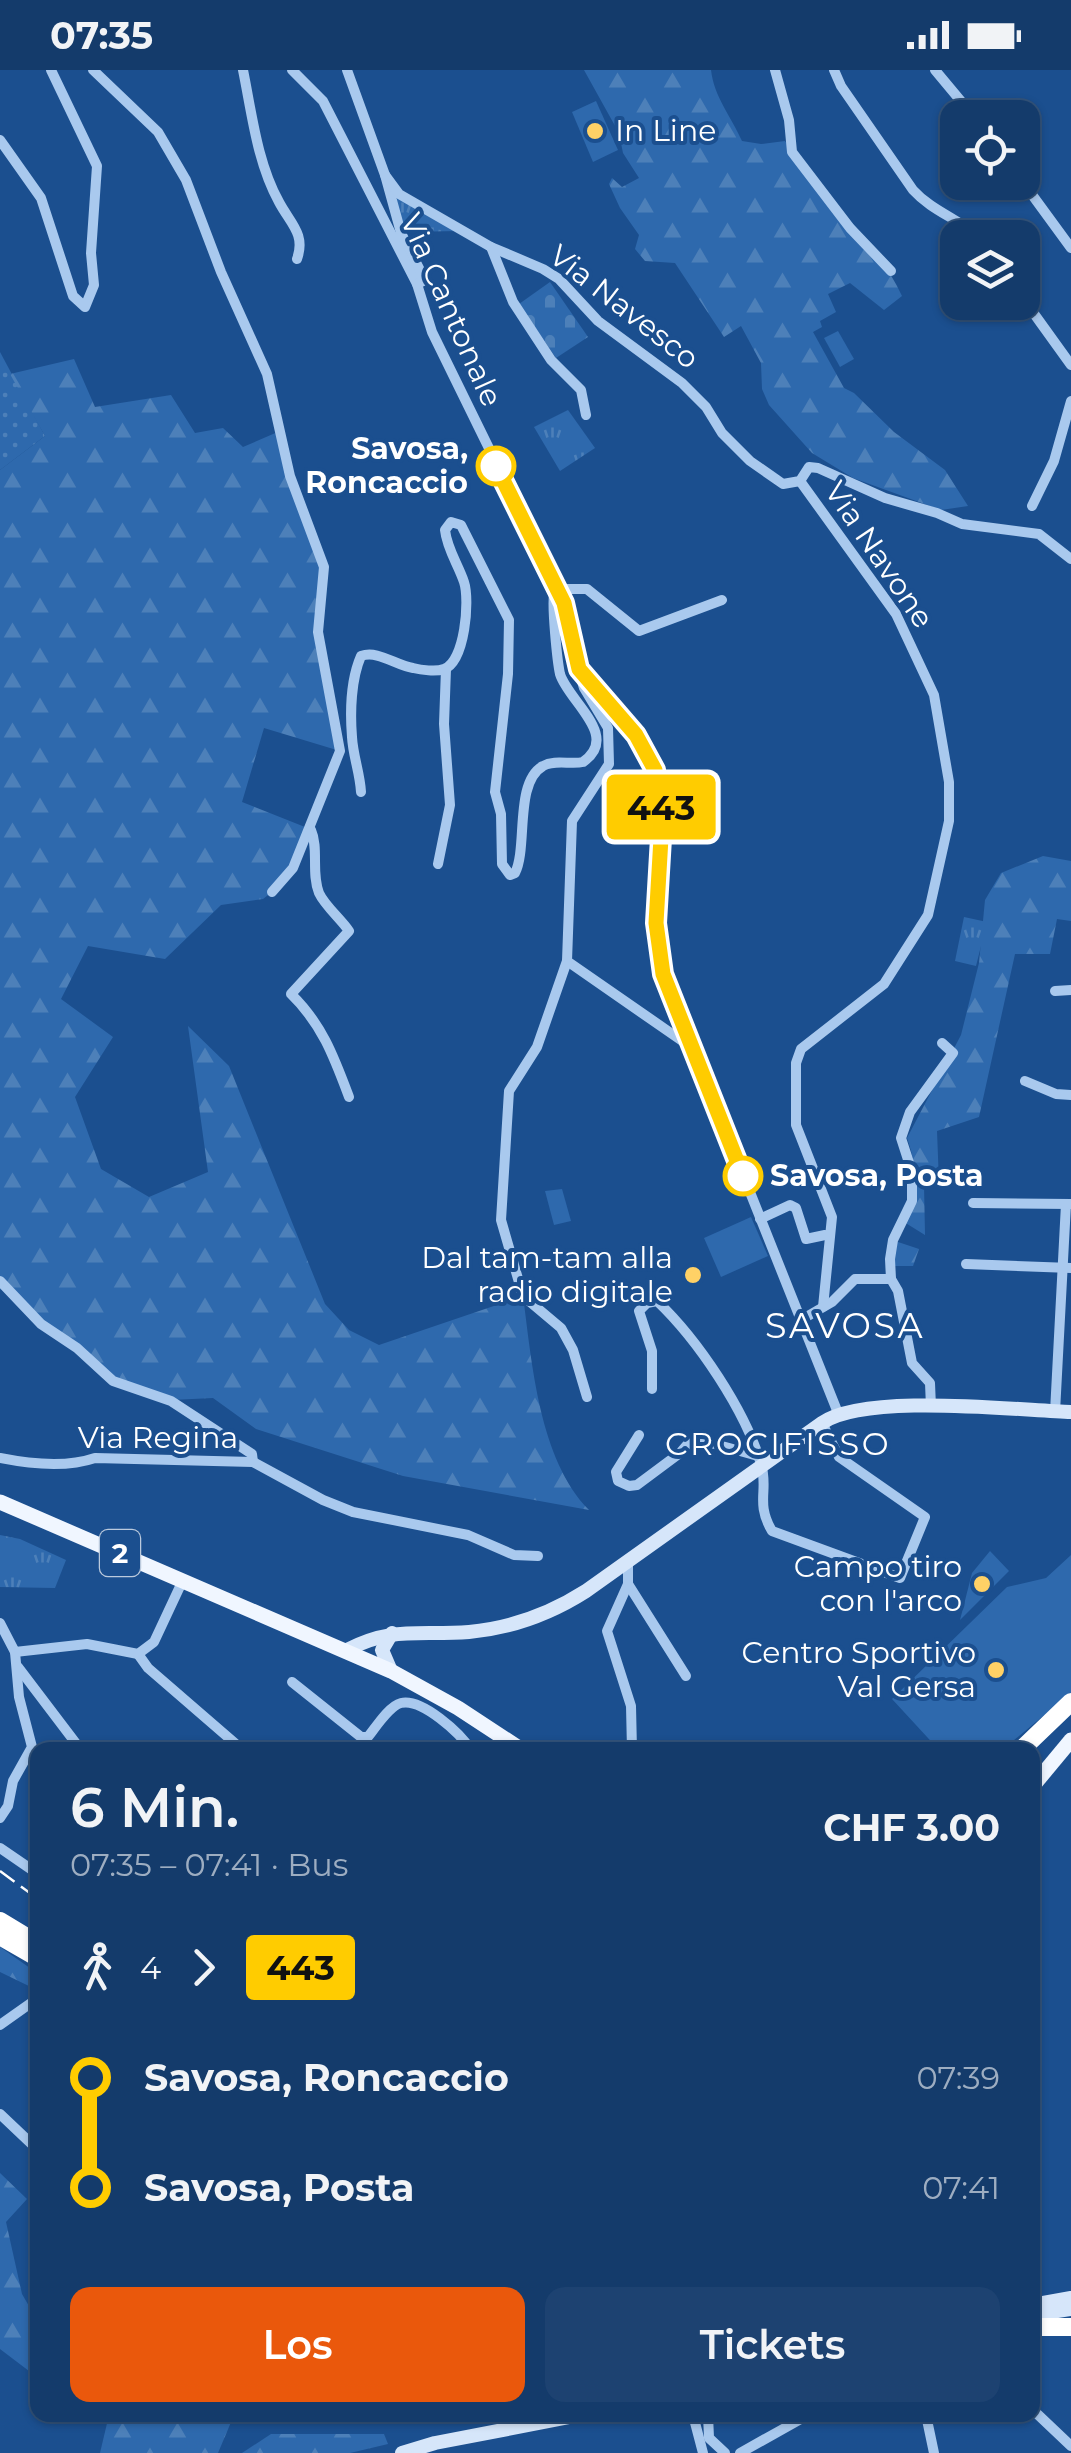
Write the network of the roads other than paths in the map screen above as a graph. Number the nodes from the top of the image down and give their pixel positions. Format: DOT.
graph roads {
  1 [pos="51,70"];
  2 [pos="92,70"];
  3 [pos="243,70"];
  4 [pos="292,70"];
  5 [pos="347,70"];
  6 [pos="775,70"];
  7 [pos="834,70"];
  8 [pos="935,70"];
  9 [pos="961,100"];
  10 [pos="0,140"];
  11 [pos="385,176"];
  12 [pos="1036,200"];
  13 [pos="955,220"];
  14 [pos="491,247"];
  15 [pos="1071,248"];
  16 [pos="297,260"];
  17 [pos="891,271"];
  18 [pos="417,284"];
  19 [pos="1038,320"];
  20 [pos="1071,365"];
  21 [pos="1071,401"];
  22 [pos="586,415"];
  23 [pos="800,481"];
  24 [pos="1032,506"];
  25 [pos="1026,520"];
  26 [pos="1039,534"];
  27 [pos="1071,559"];
  28 [pos="558,590"];
  29 [pos="722,600"];
  30 [pos="446,669"];
  31 [pos="579,669"];
  32 [pos="360,792"];
  33 [pos="310,829"];
  34 [pos="438,864"];
  35 [pos="272,892"];
  36 [pos="567,961"];
  37 [pos="1071,990"];
  38 [pos="1054,991"];
  39 [pos="942,1043"];
  40 [pos="691,1047"];
  41 [pos="1026,1081"];
  42 [pos="1071,1095"];
  43 [pos="350,1097"];
  44 [pos="974,1203"];
  45 [pos="1068,1204"];
  46 [pos="760,1218"];
  47 [pos="825,1235"];
  48 [pos="966,1264"];
  49 [pos="1068,1268"];
  50 [pos="891,1279"];
  51 [pos="0,1281"];
  52 [pos="823,1307"];
  53 [pos="801,1320"];
  54 [pos="1065,1330"];
  55 [pos="652,1388"];
  56 [pos="587,1397"];
  57 [pos="931,1407"];
  58 [pos="1063,1412"];
  59 [pos="838,1413"];
  60 [pos="822,1423"];
  61 [pos="640,1435"];
  62 [pos="0,1458"];
  63 [pos="760,1461"];
  64 [pos="253,1462"];
  65 [pos="0,1502"];
  66 [pos="538,1556"];
  67 [pos="628,1561"];
  68 [pos="183,1580"];
  69 [pos="628,1584"];
  70 [pos="0,1624"];
  71 [pos="393,1632"];
  72 [pos="347,1650"];
  73 [pos="15,1652"];
  74 [pos="138,1654"];
  75 [pos="18,1666"];
  76 [pos="391,1671"];
  77 [pos="686,1676"];
  78 [pos="292,1682"];
  79 [pos="1071,1702"];
  80 [pos="1071,1740"];
  81 [pos="31,1742"];
  82 [pos="75,1742"];
  83 [pos="229,1742"];
  84 [pos="464,1742"];
  85 [pos="510,1742"];
  86 [pos="632,1742"];
  87 [pos="1029,1742"];
  88 [pos="30,1751"];
  89 [pos="1040,1778"];
  90 [pos="0,1818"];
  91 [pos="0,1848"];
  92 [pos="30,1869"];
  93 [pos="0,1921"];
  94 [pos="0,1936"];
  95 [pos="30,1939"];
  96 [pos="30,1953"];
  97 [pos="30,2004"];
  98 [pos="0,2025"];
  99 [pos="0,2114"];
  100 [pos="30,2142"];
  101 [pos="1071,2296"];
  102 [pos="1040,2300"];
  103 [pos="1071,2309"];
  104 [pos="1040,2314"];
  105 [pos="1071,2327"];
  106 [pos="1040,2328"];
  107 [pos="1040,2418"];
  108 [pos="544,2422"];
  109 [pos="694,2422"];
  110 [pos="708,2422"];
  111 [pos="795,2422"];
  112 [pos="927,2422"];
  113 [pos="1070,2450"];
  114 [pos="402,2453"];
  115 [pos="702,2453"];
  116 [pos="725,2453"];
  117 [pos="740,2453"];
  118 [pos="934,2453"];
  1 -- 10 [label="street"];
  2 -- 33 [label="street"];
  3 -- 16 [label="street"];
  4 -- 18 [label="street, Via Cantonale"];
  5 -- 11 [label="street"];
  6 -- 17 [label="street"];
  7 -- 13 [label="street"];
  8 -- 9 [label="street"];
  11 -- 14 [label="street, Via Navesco"];
  11 -- 18 [label="street"];
  12 -- 15 [label="street"];
  14 -- 22 [label="street"];
  14 -- 23 [label="street, Via Navesco"];
  18 -- 28 [label="street, Via Cantonale"];
  19 -- 20 [label="street"];
  21 -- 24 [label="street"];
  23 -- 26 [label="street"];
  23 -- 52 [label="street, Via Navone"];
  25 -- 26 [label="street"];
  26 -- 27 [label="street"];
  28 -- 29 [label="street"];
  28 -- 30 [label="street"];
  28 -- 31 [label="street, Via Cantonale"];
  30 -- 32 [label="street"];
  30 -- 34 [label="street"];
  31 -- 36 [label="street"];
  31 -- 40 [label="street, Via Cantonale"];
  33 -- 35 [label="street"];
  33 -- 43 [label="street"];
  36 -- 40 [label="street"];
  36 -- 56 [label="street"];
  37 -- 38 [label="street"];
  39 -- 50 [label="street"];
  40 -- 46 [label="street, Via Cantonale"];
  41 -- 42 [label="street"];
  44 -- 45 [label="street"];
  45 -- 49 [label="street"];
  46 -- 47 [label="street"];
  46 -- 53 [label="street, Via Cantonale"];
  48 -- 49 [label="street"];
  49 -- 54 [label="street"];
  50 -- 52 [label="street"];
  50 -- 57 [label="street"];
  51 -- 64 [label="street"];
  52 -- 53 [label="street"];
  53 -- 59 [label="street, Via Cantonale"];
  54 -- 58 [label="street"];
  55 -- 63 [label="street"];
  57 -- 58 [label="main road"];
  57 -- 59 [label="main road"];
  59 -- 60 [label="main road"];
  60 -- 63 [label="main road"];
  60 -- 63 [label="street"];
  61 -- 63 [label="street"];
  62 -- 64 [label="street, Via Regina"];
  63 -- 67 [label="main road"];
  64 -- 66 [label="street, Via Regina"];
  65 -- 68 [label="main road, 2"];
  67 -- 69 [label="street"];
  67 -- 71 [label="main road"];
  68 -- 72 [label="main road, 2"];
  68 -- 74 [label="street"];
  69 -- 77 [label="street"];
  69 -- 86 [label="street"];
  70 -- 73 [label="street"];
  71 -- 72 [label="main road"];
  71 -- 76 [label="main road"];
  72 -- 76 [label="main road, 2"];
  73 -- 74 [label="street"];
  73 -- 75 [label="street"];
  74 -- 83 [label="street"];
  75 -- 81 [label="street"];
  75 -- 82 [label="street"];
  76 -- 85 [label="main road, 2"];
  78 -- 84 [label="street"];
  79 -- 87 [label="highway"];
  80 -- 89 [label="main road"];
  88 -- 90 [label="street"];
  91 -- 92 [label="street"];
  93 -- 95 [label="highway"];
  94 -- 96 [label="highway"];
  97 -- 98 [label="street"];
  99 -- 100 [label="street"];
  101 -- 102 [label="main road"];
  103 -- 104 [label="main road"];
  105 -- 106 [label="highway"];
  107 -- 113 [label="street"];
  108 -- 114 [label="main road"];
  109 -- 115 [label="street"];
  110 -- 116 [label="street"];
  111 -- 117 [label="street"];
  112 -- 118 [label="street"];
}
